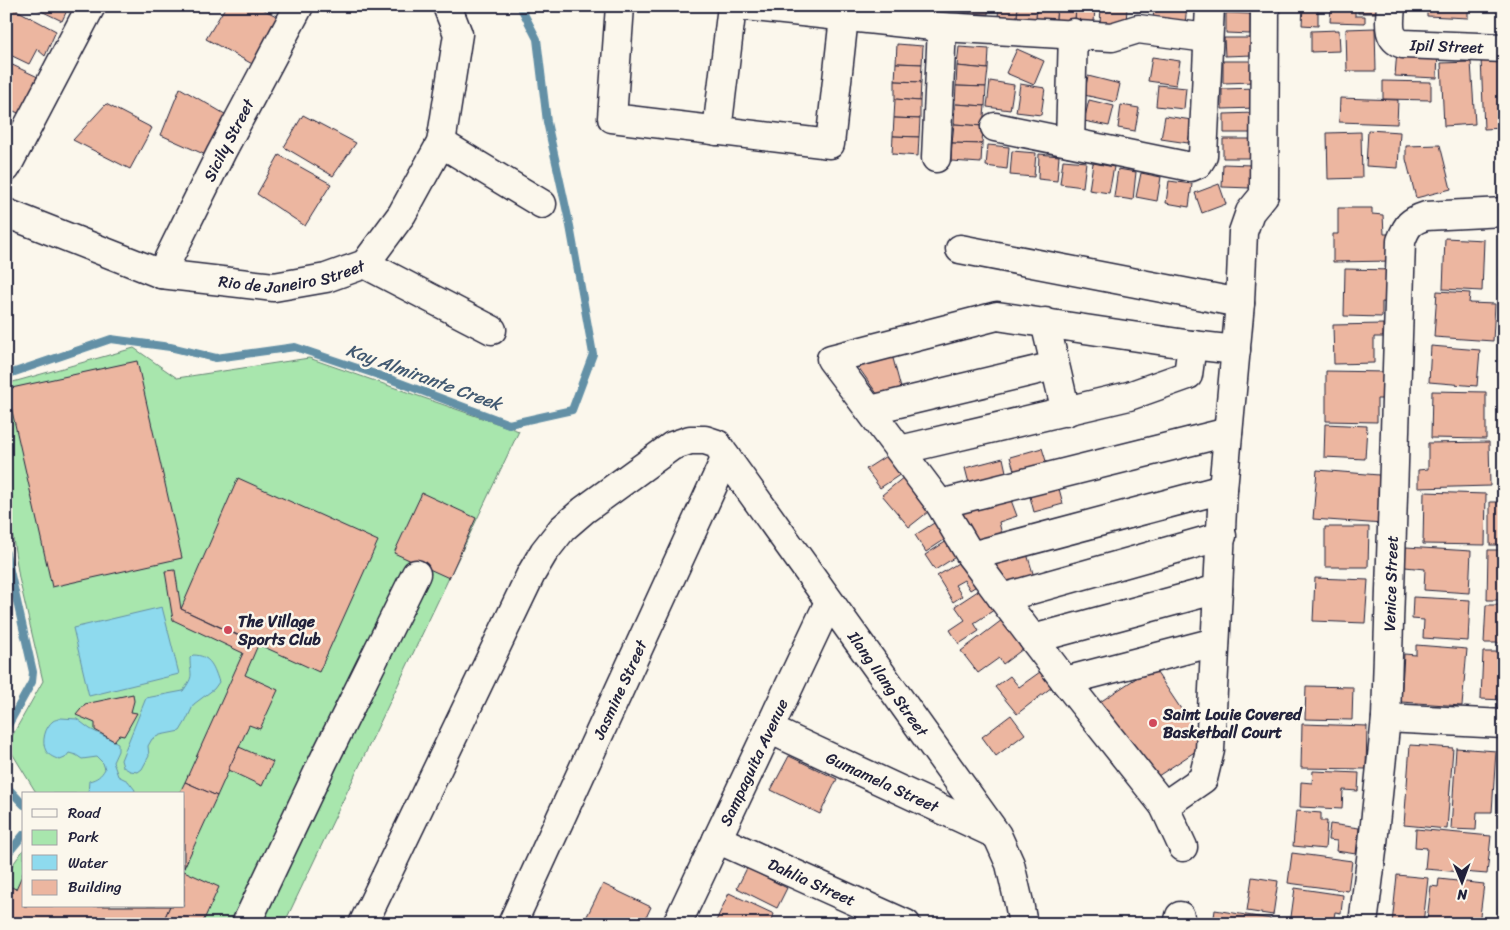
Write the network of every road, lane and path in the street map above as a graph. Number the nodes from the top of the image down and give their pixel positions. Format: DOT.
graph roads {
  1 [pos="91,6"];
  2 [pos="299,6"];
  3 [pos="447,6"];
  4 [pos="620,6"];
  5 [pos="732,6"];
  6 [pos="745,6"];
  7 [pos="1210,6"];
  8 [pos="1265,6"];
  9 [pos="1391,6"];
  10 [pos="857,14"];
  11 [pos="1139,17"];
  12 [pos="942,27"];
  13 [pos="1072,33"];
  14 [pos="1207,38"];
  15 [pos="1504,48"];
  16 [pos="995,127"];
  17 [pos="717,131"];
  18 [pos="1070,142"];
  19 [pos="441,143"];
  20 [pos="936,158"];
  21 [pos="6,168"];
  22 [pos="542,204"];
  23 [pos="1504,212"];
  24 [pos="6,213"];
  25 [pos="960,249"];
  26 [pos="365,264"];
  27 [pos="161,274"];
  28 [pos="1240,303"];
  29 [pos="1045,322"];
  30 [pos="492,330"];
  31 [pos="1192,345"];
  32 [pos="1236,350"];
  33 [pos="1054,366"];
  34 [pos="870,410"];
  35 [pos="1066,412"];
  36 [pos="1228,432"];
  37 [pos="900,450"];
  38 [pos="726,457"];
  39 [pos="1223,489"];
  40 [pos="940,504"];
  41 [pos="1222,536"];
  42 [pos="971,556"];
  43 [pos="416,574"];
  44 [pos="1218,589"];
  45 [pos="1002,598"];
  46 [pos="830,602"];
  47 [pos="1033,639"];
  48 [pos="1215,642"];
  49 [pos="1065,681"];
  50 [pos="1386,718"];
  51 [pos="1504,724"];
  52 [pos="769,729"];
  53 [pos="1164,806"];
  54 [pos="997,835"];
  55 [pos="717,839"];
  56 [pos="1183,847"];
  57 [pos="246,924"];
  58 [pos="363,924"];
  59 [pos="512,924"];
  60 [pos="677,924"];
  61 [pos="906,924"];
  62 [pos="1023,924"];
  63 [pos="1363,924"];
  1 -- 21 [label="street"];
  2 -- 27 [label="street, Sicily Street"];
  3 -- 19 [label="street, Rio de Janeiro Street"];
  4 -- 17 [label="street"];
  5 -- 17 [label="street"];
  6 -- 10 [label="street"];
  7 -- 14 [label="street"];
  8 -- 28 [label="street"];
  9 -- 15 [label="street, Ipil Street"];
  10 -- 12 [label="street"];
  10 -- 17 [label="street"];
  11 -- 13 [label="street"];
  11 -- 14 [label="street"];
  12 -- 13 [label="street"];
  12 -- 20 [label="street"];
  13 -- 18 [label="street"];
  14 -- 18 [label="street"];
  16 -- 18 [label="street"];
  19 -- 22 [label="street"];
  19 -- 26 [label="street, Rio de Janeiro Street"];
  23 -- 50 [label="street, Venice Street"];
  24 -- 27 [label="street, Rio de Janeiro Street"];
  25 -- 28 [label="street"];
  26 -- 27 [label="street, Rio de Janeiro Street"];
  26 -- 30 [label="street"];
  28 -- 32 [label="street"];
  29 -- 31 [label="street"];
  29 -- 33 [label="street"];
  29 -- 34 [label="street"];
  31 -- 32 [label="street"];
  31 -- 35 [label="street"];
  32 -- 36 [label="street"];
  33 -- 34 [label="street"];
  33 -- 35 [label="street"];
  34 -- 37 [label="street"];
  35 -- 37 [label="street"];
  36 -- 39 [label="street"];
  36 -- 40 [label="street"];
  37 -- 40 [label="street"];
  38 -- 46 [label="street, Ilang Ilang Street"];
  38 -- 58 [label="street, Ilang Ilang Street"];
  38 -- 59 [label="street, Jasmine Street"];
  39 -- 41 [label="street"];
  39 -- 42 [label="street"];
  40 -- 42 [label="street"];
  41 -- 44 [label="street"];
  41 -- 45 [label="street"];
  42 -- 45 [label="street"];
  43 -- 57 [label="street"];
  44 -- 47 [label="street"];
  44 -- 48 [label="street"];
  45 -- 47 [label="street"];
  46 -- 52 [label="street, Sampaguita Avenue"];
  46 -- 54 [label="street, Ilang Ilang Street"];
  47 -- 49 [label="street"];
  48 -- 49 [label="street"];
  48 -- 53 [label="street"];
  49 -- 53 [label="street"];
  50 -- 51 [label="street"];
  50 -- 63 [label="street, Venice Street"];
  52 -- 54 [label="street, Gumamela Street"];
  52 -- 55 [label="street, Sampaguita Avenue"];
  53 -- 56 [label="street"];
  54 -- 62 [label="street, Ilang Ilang Street"];
  55 -- 60 [label="street, Sampaguita Avenue"];
  55 -- 61 [label="street, Dahlia Street"];
}
